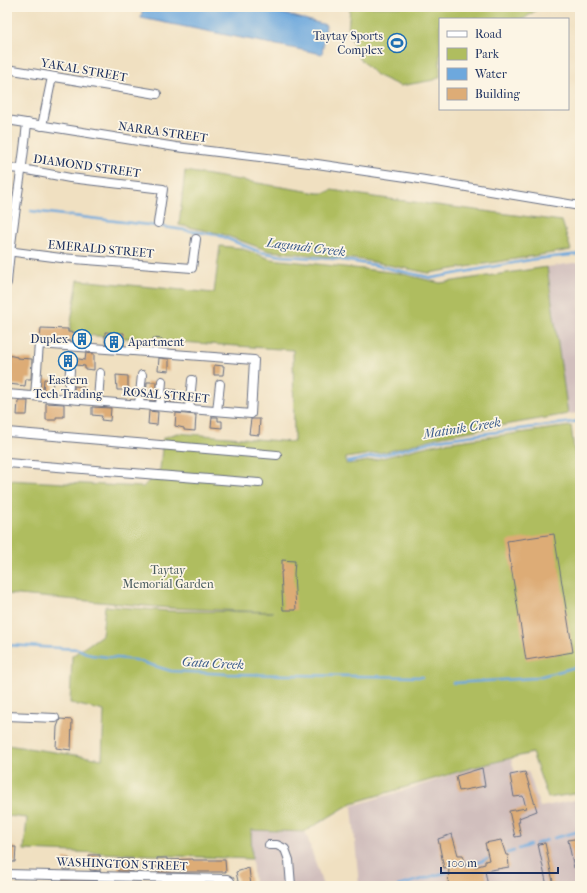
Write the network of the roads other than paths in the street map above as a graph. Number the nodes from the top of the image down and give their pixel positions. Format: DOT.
graph roads {
  1 [pos="7,69"];
  2 [pos="52,76"];
  3 [pos="156,94"];
  4 [pos="7,120"];
  5 [pos="27,123"];
  6 [pos="42,126"];
  7 [pos="7,168"];
  8 [pos="22,169"];
  9 [pos="580,206"];
  10 [pos="158,223"];
  11 [pos="196,239"];
  12 [pos="8,251"];
  13 [pos="7,283"];
  14 [pos="70,370"];
  15 [pos="100,373"];
  16 [pos="142,375"];
  17 [pos="192,380"];
  18 [pos="162,381"];
  19 [pos="220,384"];
  20 [pos="7,394"];
  21 [pos="35,396"];
  22 [pos="68,398"];
  23 [pos="98,401"];
  24 [pos="139,404"];
  25 [pos="160,406"];
  26 [pos="189,409"];
  27 [pos="218,411"];
  28 [pos="7,432"];
  29 [pos="277,455"];
  30 [pos="7,463"];
  31 [pos="259,483"];
  32 [pos="7,716"];
  33 [pos="55,718"];
  34 [pos="269,845"];
  35 [pos="7,874"];
  36 [pos="232,886"];
  37 [pos="291,886"];
  1 -- 2 [label="street, YAKAL STREET"];
  2 -- 3 [label="street, YAKAL STREET"];
  2 -- 6 [label="street"];
  4 -- 5 [label="street, NARRA STREET"];
  5 -- 6 [label="street, NARRA STREET"];
  5 -- 8 [label="street"];
  6 -- 9 [label="street, NARRA STREET"];
  7 -- 8 [label="street, DIAMOND STREET"];
  8 -- 10 [label="street, DIAMOND STREET"];
  8 -- 12 [label="street"];
  11 -- 12 [label="street, EMERALD STREET"];
  12 -- 13 [label="street"];
  14 -- 22 [label="street"];
  15 -- 23 [label="street"];
  16 -- 24 [label="street"];
  17 -- 26 [label="street"];
  18 -- 25 [label="street"];
  19 -- 27 [label="street"];
  20 -- 21 [label="street, ROSAL STREET"];
  21 -- 22 [label="street, ROSAL STREET"];
  21 -- 27 [label="street, ROSAL STREET"];
  22 -- 23 [label="street, ROSAL STREET"];
  23 -- 24 [label="street, ROSAL STREET"];
  24 -- 25 [label="street, ROSAL STREET"];
  25 -- 26 [label="street, ROSAL STREET"];
  26 -- 27 [label="street, ROSAL STREET"];
  28 -- 29 [label="street"];
  30 -- 31 [label="street"];
  32 -- 33 [label="street"];
  34 -- 37 [label="street"];
  35 -- 36 [label="street, WASHINGTON STREET"];
}
